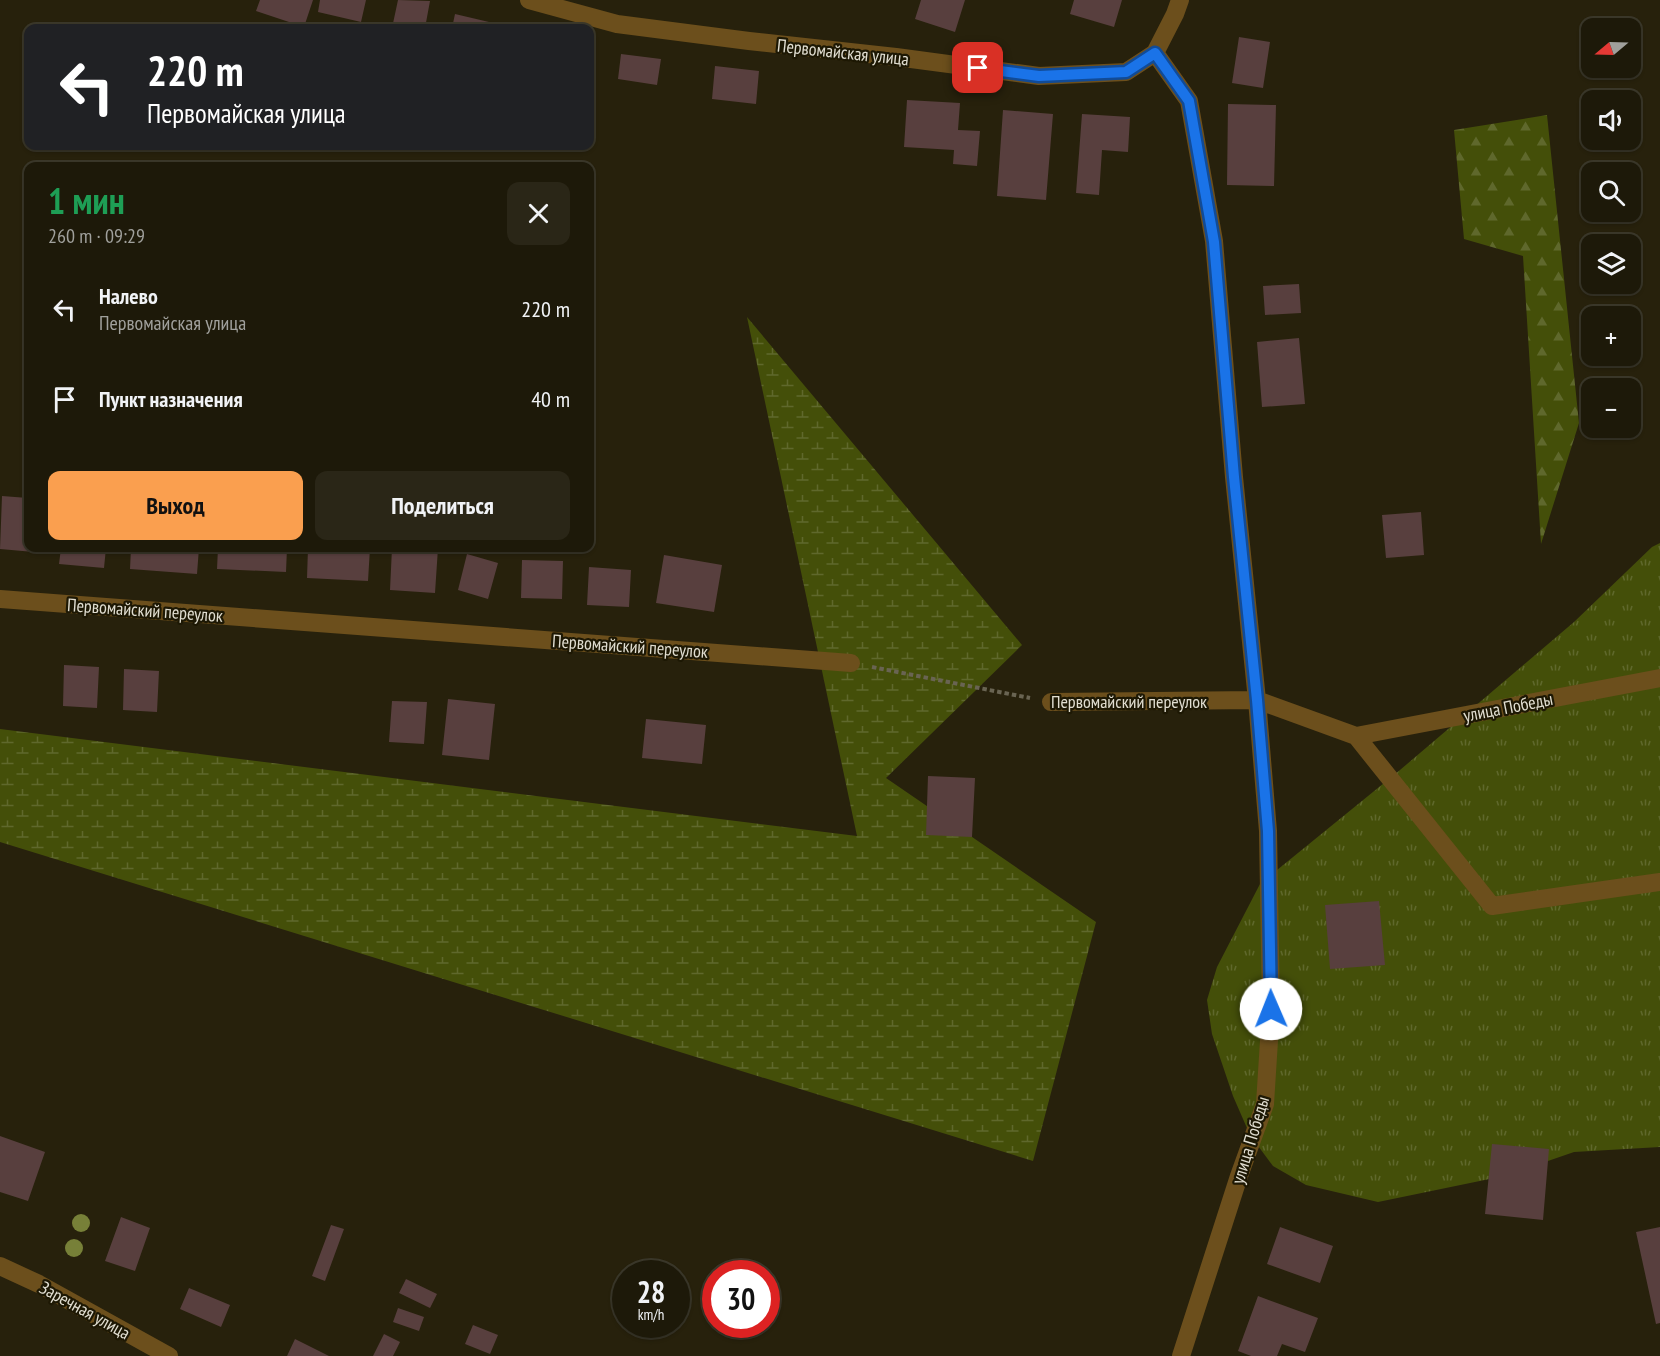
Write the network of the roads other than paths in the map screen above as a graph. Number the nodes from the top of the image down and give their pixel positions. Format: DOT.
graph roads {
  1 [pos="530,0"];
  2 [pos="1180,0"];
  3 [pos="1155,53"];
  4 [pos="0,599"];
  5 [pos="851,663"];
  6 [pos="1660,678"];
  7 [pos="1257,700"];
  8 [pos="1051,702"];
  9 [pos="1356,736"];
  10 [pos="1660,882"];
  11 [pos="0,1266"];
  12 [pos="170,1356"];
  13 [pos="1182,1356"];
  1 -- 3 [label="street, Первомайская улица"];
  2 -- 3 [label="street"];
  3 -- 7 [label="street, улица Победы"];
  4 -- 5 [label="street, Первомайский переулок"];
  6 -- 9 [label="street, улица Победы"];
  7 -- 8 [label="street, Первомайский переулок"];
  7 -- 9 [label="street"];
  7 -- 13 [label="street, улица Победы"];
  9 -- 10 [label="street"];
  11 -- 12 [label="street, Заречная улица"];
}
